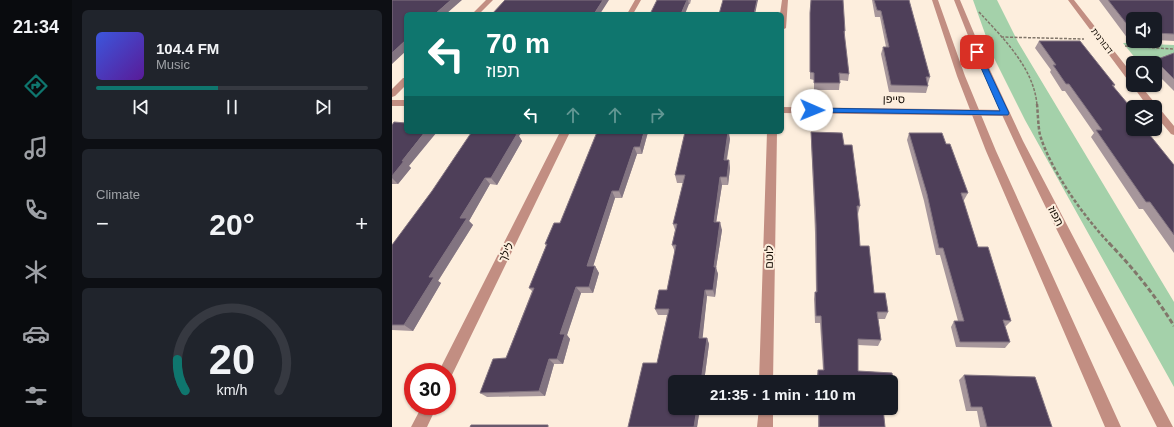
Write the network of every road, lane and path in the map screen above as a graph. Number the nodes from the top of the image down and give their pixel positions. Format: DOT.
graph roads {
  1 [pos="490,0"];
  2 [pos="638,0"];
  3 [pos="785,0"];
  4 [pos="935,0"];
  5 [pos="957,0"];
  6 [pos="1071,0"];
  7 [pos="976,7"];
  8 [pos="477,12"];
  9 [pos="631,12"];
  10 [pos="784,12"];
  11 [pos="1001,37"];
  12 [pos="1102,42"];
  13 [pos="1174,49"];
  14 [pos="1126,73"];
  15 [pos="404,82"];
  16 [pos="1141,92"];
  17 [pos="392,94"];
  18 [pos="1148,100"];
  19 [pos="392,103"];
  20 [pos="404,103"];
  21 [pos="784,110"];
  22 [pos="974,113"];
  23 [pos="1005,113"];
  24 [pos="1162,118"];
  25 [pos="1174,132"];
  26 [pos="564,134"];
  27 [pos="772,134"];
  28 [pos="1174,326"];
  29 [pos="450,363"];
  30 [pos="766,375"];
  31 [pos="425,415"];
  32 [pos="766,415"];
  33 [pos="419,427"];
  34 [pos="765,427"];
  35 [pos="1113,427"];
  36 [pos="1165,427"];
  1 -- 8 [label="street"];
  2 -- 9 [label="street"];
  3 -- 10 [label="street"];
  4 -- 22 [label="street"];
  5 -- 23 [label="street, תפוז"];
  6 -- 12 [label="street, דבורנית"];
  7 -- 11 [label="path"];
  11 -- 12 [label="path"];
  11 -- 28 [label="path"];
  12 -- 13 [label="path"];
  12 -- 14 [label="street, דבורנית"];
  15 -- 17 [label="street"];
  16 -- 18 [label="street"];
  19 -- 20 [label="street"];
  21 -- 22 [label="street, סייפן"];
  22 -- 23 [label="street, סייפן"];
  22 -- 35 [label="street"];
  23 -- 36 [label="street, תפוז"];
  24 -- 25 [label="street"];
  26 -- 29 [label="street, לילך"];
  27 -- 30 [label="street, לוטם"];
  31 -- 33 [label="street"];
  32 -- 34 [label="street"];
}
